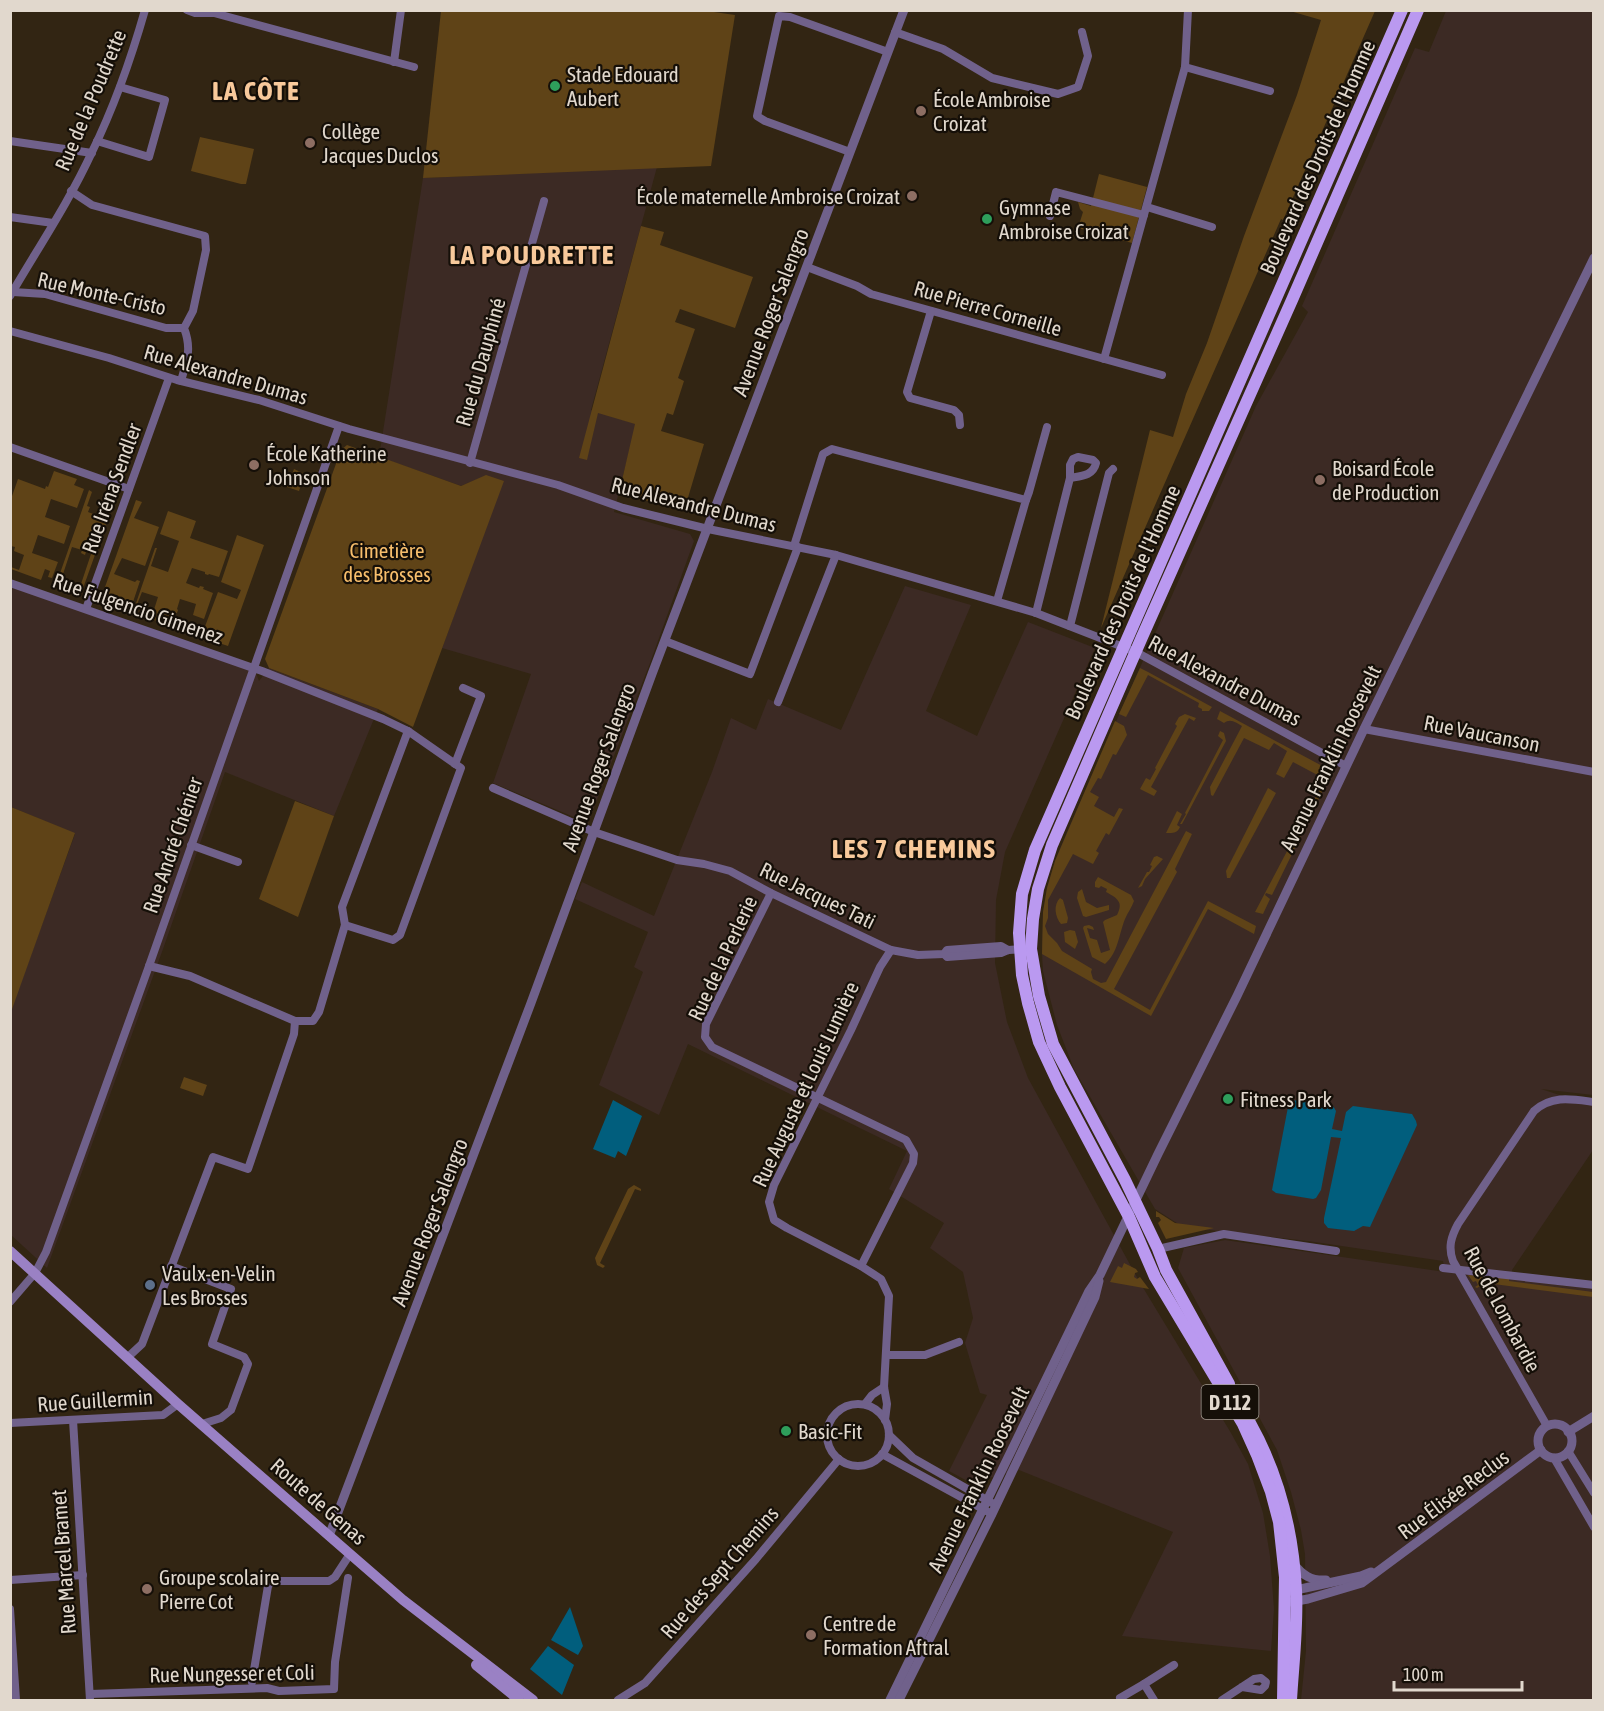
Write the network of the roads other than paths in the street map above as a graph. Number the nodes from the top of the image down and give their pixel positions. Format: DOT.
graph roads {
  1 [pos="146,10"];
  2 [pos="187,10"];
  3 [pos="401,10"];
  4 [pos="904,10"];
  5 [pos="1188,10"];
  6 [pos="1402,10"];
  7 [pos="1418,10"];
  8 [pos="895,32"];
  9 [pos="1082,32"];
  10 [pos="888,52"];
  11 [pos="394,62"];
  12 [pos="414,67"];
  13 [pos="1185,67"];
  14 [pos="120,87"];
  15 [pos="1270,91"];
  16 [pos="10,141"];
  17 [pos="97,141"];
  18 [pos="850,152"];
  19 [pos="92,153"];
  20 [pos="71,191"];
  21 [pos="544,201"];
  22 [pos="1146,211"];
  23 [pos="1050,216"];
  24 [pos="10,217"];
  25 [pos="53,223"];
  26 [pos="1212,227"];
  27 [pos="1593,258"];
  28 [pos="807,267"];
  29 [pos="12,294"];
  30 [pos="931,311"];
  31 [pos="184,328"];
  32 [pos="10,331"];
  33 [pos="1104,359"];
  34 [pos="1162,375"];
  35 [pos="169,378"];
  36 [pos="182,381"];
  37 [pos="960,425"];
  38 [pos="339,426"];
  39 [pos="1047,427"];
  40 [pos="10,447"];
  41 [pos="470,463"];
  42 [pos="1113,469"];
  43 [pos="1070,478"];
  44 [pos="129,489"];
  45 [pos="1026,500"];
  46 [pos="708,529"];
  47 [pos="796,546"];
  48 [pos="836,555"];
  49 [pos="10,583"];
  50 [pos="997,601"];
  51 [pos="86,609"];
  52 [pos="1036,613"];
  53 [pos="1070,626"];
  54 [pos="665,641"];
  55 [pos="1124,647"];
  56 [pos="1136,652"];
  57 [pos="254,668"];
  58 [pos="463,688"];
  59 [pos="778,702"];
  60 [pos="1364,729"];
  61 [pos="408,731"];
  62 [pos="458,766"];
  63 [pos="1346,766"];
  64 [pos="1593,772"];
  65 [pos="493,788"];
  66 [pos="594,832"];
  67 [pos="191,844"];
  68 [pos="238,862"];
  69 [pos="771,893"];
  70 [pos="345,925"];
  71 [pos="1019,949"];
  72 [pos="891,950"];
  73 [pos="149,966"];
  74 [pos="295,1021"];
  75 [pos="818,1097"];
  76 [pos="1593,1102"];
  77 [pos="1135,1203"];
  78 [pos="1129,1216"];
  79 [pos="1158,1250"];
  80 [pos="10,1251"];
  81 [pos="1336,1251"];
  82 [pos="171,1266"];
  83 [pos="861,1266"];
  84 [pos="1443,1268"];
  85 [pos="1458,1270"];
  86 [pos="35,1274"];
  87 [pos="1593,1285"];
  88 [pos="10,1302"];
  89 [pos="959,1342"];
  90 [pos="886,1355"];
  91 [pos="128,1358"];
  92 [pos="884,1387"];
  93 [pos="178,1404"];
  94 [pos="865,1404"];
  95 [pos="1593,1416"];
  96 [pos="73,1420"];
  97 [pos="885,1420"];
  98 [pos="10,1423"];
  99 [pos="202,1424"];
  100 [pos="1547,1426"];
  101 [pos="1568,1432"];
  102 [pos="889,1435"];
  103 [pos="1540,1450"];
  104 [pos="1569,1451"];
  105 [pos="882,1454"];
  106 [pos="1554,1458"];
  107 [pos="839,1460"];
  108 [pos="1593,1493"];
  109 [pos="989,1507"];
  110 [pos="1593,1527"];
  111 [pos="329,1536"];
  112 [pos="350,1554"];
  113 [pos="1293,1563"];
  114 [pos="1386,1566"];
  115 [pos="83,1575"];
  116 [pos="1361,1576"];
  117 [pos="348,1578"];
  118 [pos="10,1580"];
  119 [pos="1291,1596"];
  120 [pos="412,1606"];
  121 [pos="10,1610"];
  122 [pos="454,1647"];
  123 [pos="1174,1665"];
  124 [pos="906,1668"];
  125 [pos="12,1672"];
  126 [pos="252,1682"];
  127 [pos="1144,1684"];
  128 [pos="905,1687"];
  129 [pos="1242,1687"];
  130 [pos="90,1697"];
  131 [pos="1120,1698"];
  132 [pos="16,1701"];
  133 [pos="519,1701"];
  134 [pos="526,1701"];
  135 [pos="533,1701"];
  136 [pos="618,1701"];
  137 [pos="890,1701"];
  138 [pos="899,1701"];
  139 [pos="1154,1701"];
  140 [pos="1222,1701"];
  141 [pos="1283,1701"];
  142 [pos="1291,1701"];
  1 -- 14 [label="street, Rue de la Poudrette"];
  2 -- 11 [label="street"];
  3 -- 11 [label="street"];
  4 -- 8 [label="street, Avenue Roger Salengro"];
  5 -- 13 [label="street"];
  6 -- 55 [label="main road, Boulevard des Droits de l'Homme"];
  7 -- 56 [label="main road, Boulevard des Droits de l'Homme"];
  8 -- 9 [label="street"];
  8 -- 10 [label="street, Avenue Roger Salengro"];
  10 -- 18 [label="street, Avenue Roger Salengro"];
  10 -- 18 [label="street"];
  11 -- 12 [label="street"];
  13 -- 15 [label="street"];
  13 -- 22 [label="street"];
  14 -- 17 [label="street, Rue de la Poudrette"];
  14 -- 17 [label="street"];
  16 -- 19 [label="street"];
  17 -- 19 [label="street, Rue de la Poudrette"];
  18 -- 28 [label="street, Avenue Roger Salengro"];
  19 -- 20 [label="street, Rue de la Poudrette"];
  20 -- 25 [label="street, Rue de la Poudrette"];
  20 -- 31 [label="street"];
  21 -- 41 [label="street, Rue du Dauphiné"];
  22 -- 23 [label="street"];
  22 -- 26 [label="street"];
  22 -- 33 [label="street"];
  24 -- 25 [label="street"];
  25 -- 29 [label="street, Rue de la Poudrette"];
  27 -- 60 [label="street, Avenue Franklin Roosevelt"];
  28 -- 30 [label="street, Rue Pierre Corneille"];
  28 -- 46 [label="street, Avenue Roger Salengro"];
  29 -- 31 [label="street, Rue Monte-Cristo"];
  30 -- 33 [label="street, Rue Pierre Corneille"];
  30 -- 37 [label="street"];
  31 -- 36 [label="street"];
  32 -- 35 [label="street, Rue Alexandre Dumas"];
  33 -- 34 [label="street, Rue Pierre Corneille"];
  35 -- 36 [label="street, Rue Alexandre Dumas"];
  35 -- 44 [label="street, Rue Iréna Sendler"];
  36 -- 38 [label="street, Rue Alexandre Dumas"];
  38 -- 41 [label="street, Rue Alexandre Dumas"];
  38 -- 57 [label="street, Rue André Chénier"];
  39 -- 45 [label="street"];
  40 -- 44 [label="street"];
  41 -- 46 [label="street, Rue Alexandre Dumas"];
  42 -- 53 [label="street"];
  43 -- 52 [label="street"];
  44 -- 51 [label="street, Rue Iréna Sendler"];
  45 -- 47 [label="street"];
  45 -- 50 [label="street"];
  46 -- 47 [label="street, Rue Alexandre Dumas"];
  46 -- 54 [label="street, Avenue Roger Salengro"];
  47 -- 48 [label="street, Rue Alexandre Dumas"];
  47 -- 54 [label="street"];
  48 -- 50 [label="street, Rue Alexandre Dumas"];
  48 -- 59 [label="street"];
  49 -- 51 [label="street, Rue Fulgencio Gimenez"];
  50 -- 52 [label="street, Rue Alexandre Dumas"];
  51 -- 57 [label="street, Rue Fulgencio Gimenez"];
  52 -- 53 [label="street, Rue Alexandre Dumas"];
  53 -- 55 [label="street, Rue Alexandre Dumas"];
  54 -- 66 [label="street, Avenue Roger Salengro"];
  55 -- 56 [label="street, Rue Alexandre Dumas"];
  55 -- 71 [label="main road, Boulevard des Droits de l'Homme"];
  56 -- 63 [label="street, Rue Alexandre Dumas"];
  56 -- 71 [label="main road, Boulevard des Droits de l'Homme"];
  57 -- 61 [label="street, Rue Fulgencio Gimenez"];
  57 -- 67 [label="street, Rue André Chénier"];
  58 -- 62 [label="street"];
  60 -- 63 [label="street, Avenue Franklin Roosevelt"];
  60 -- 64 [label="street, Rue Vaucanson"];
  61 -- 62 [label="street, Rue Fulgencio Gimenez"];
  61 -- 70 [label="street"];
  62 -- 70 [label="street"];
  63 -- 77 [label="street, Avenue Franklin Roosevelt"];
  65 -- 66 [label="street, Rue Jacques Tati"];
  66 -- 69 [label="street, Rue Jacques Tati"];
  66 -- 111 [label="street, Avenue Roger Salengro"];
  67 -- 68 [label="street"];
  67 -- 73 [label="street, Rue André Chénier"];
  69 -- 72 [label="street, Rue Jacques Tati"];
  69 -- 75 [label="street, Rue de la Perlerie"];
  70 -- 74 [label="street"];
  71 -- 72 [label="street, Rue Jacques Tati"];
  71 -- 77 [label="main road, Boulevard des Droits de l'Homme"];
  71 -- 78 [label="main road, Boulevard des Droits de l'Homme"];
  72 -- 75 [label="street, Rue Auguste et Louis Lumière"];
  73 -- 74 [label="street"];
  73 -- 86 [label="street, Rue André Chénier"];
  74 -- 82 [label="street"];
  75 -- 83 [label="street, Rue Auguste et Louis Lumière"];
  75 -- 83 [label="street"];
  76 -- 85 [label="street, Rue de Lombardie"];
  77 -- 78 [label="street, Avenue Franklin Roosevelt"];
  77 -- 79 [label="main road, D 112"];
  78 -- 109 [label="street, Avenue Franklin Roosevelt"];
  78 -- 119 [label="main road, D 112"];
  79 -- 81 [label="street"];
  79 -- 113 [label="main road, D 112"];
  80 -- 86 [label="main road, Route de Genas"];
  82 -- 91 [label="street"];
  82 -- 99 [label="street"];
  83 -- 90 [label="street, Rue Auguste et Louis Lumière"];
  84 -- 85 [label="street"];
  85 -- 87 [label="street"];
  85 -- 100 [label="street, Rue de Lombardie"];
  86 -- 88 [label="street, Rue André Chénier"];
  86 -- 91 [label="main road, Route de Genas"];
  89 -- 90 [label="street"];
  90 -- 92 [label="street, Rue Auguste et Louis Lumière"];
  91 -- 93 [label="main road, Route de Genas"];
  92 -- 94 [label="street"];
  92 -- 97 [label="street, Rue Auguste et Louis Lumière"];
  93 -- 96 [label="street, Rue Guillermin"];
  93 -- 99 [label="main road, Route de Genas"];
  94 -- 97 [label="street"];
  94 -- 107 [label="street"];
  95 -- 101 [label="street"];
  96 -- 98 [label="street, Rue Guillermin"];
  96 -- 115 [label="street, Rue Marcel Bramet"];
  97 -- 102 [label="street"];
  99 -- 111 [label="main road, Route de Genas"];
  100 -- 101 [label="street"];
  100 -- 103 [label="street"];
  101 -- 104 [label="street"];
  102 -- 105 [label="street"];
  102 -- 109 [label="street"];
  103 -- 106 [label="street"];
  103 -- 114 [label="street, Rue Élisée Reclus"];
  104 -- 106 [label="street"];
  104 -- 108 [label="street"];
  105 -- 107 [label="street"];
  105 -- 109 [label="street"];
  106 -- 110 [label="street"];
  107 -- 136 [label="street, Rue des Sept Chemins"];
  109 -- 124 [label="street, Avenue Franklin Roosevelt"];
  109 -- 128 [label="street, Avenue Franklin Roosevelt"];
  111 -- 112 [label="main road, Route de Genas"];
  112 -- 120 [label="main road, Route de Genas"];
  112 -- 126 [label="street, Rue Nungesser et Coli"];
  113 -- 116 [label="street, Rue Élisée Reclus"];
  113 -- 119 [label="main road, D 112"];
  114 -- 116 [label="street, Rue Élisée Reclus"];
  114 -- 119 [label="street, Rue Élisée Reclus"];
  115 -- 118 [label="street"];
  115 -- 130 [label="street, Rue Marcel Bramet"];
  116 -- 119 [label="street, Rue Élisée Reclus"];
  117 -- 130 [label="street, Rue Nungesser et Coli"];
  119 -- 141 [label="main road, D 112"];
  119 -- 142 [label="main road, D 112"];
  120 -- 122 [label="main road, Route de Genas"];
  120 -- 135 [label="main road, Route de Genas"];
  121 -- 125 [label="street"];
  122 -- 133 [label="main road, Route de Genas"];
  122 -- 134 [label="street"];
  123 -- 127 [label="street"];
  124 -- 128 [label="street"];
  124 -- 137 [label="street, Avenue Franklin Roosevelt"];
  125 -- 132 [label="street"];
  127 -- 131 [label="street"];
  127 -- 139 [label="street"];
  128 -- 138 [label="street, Avenue Franklin Roosevelt"];
  129 -- 140 [label="street"];
}
